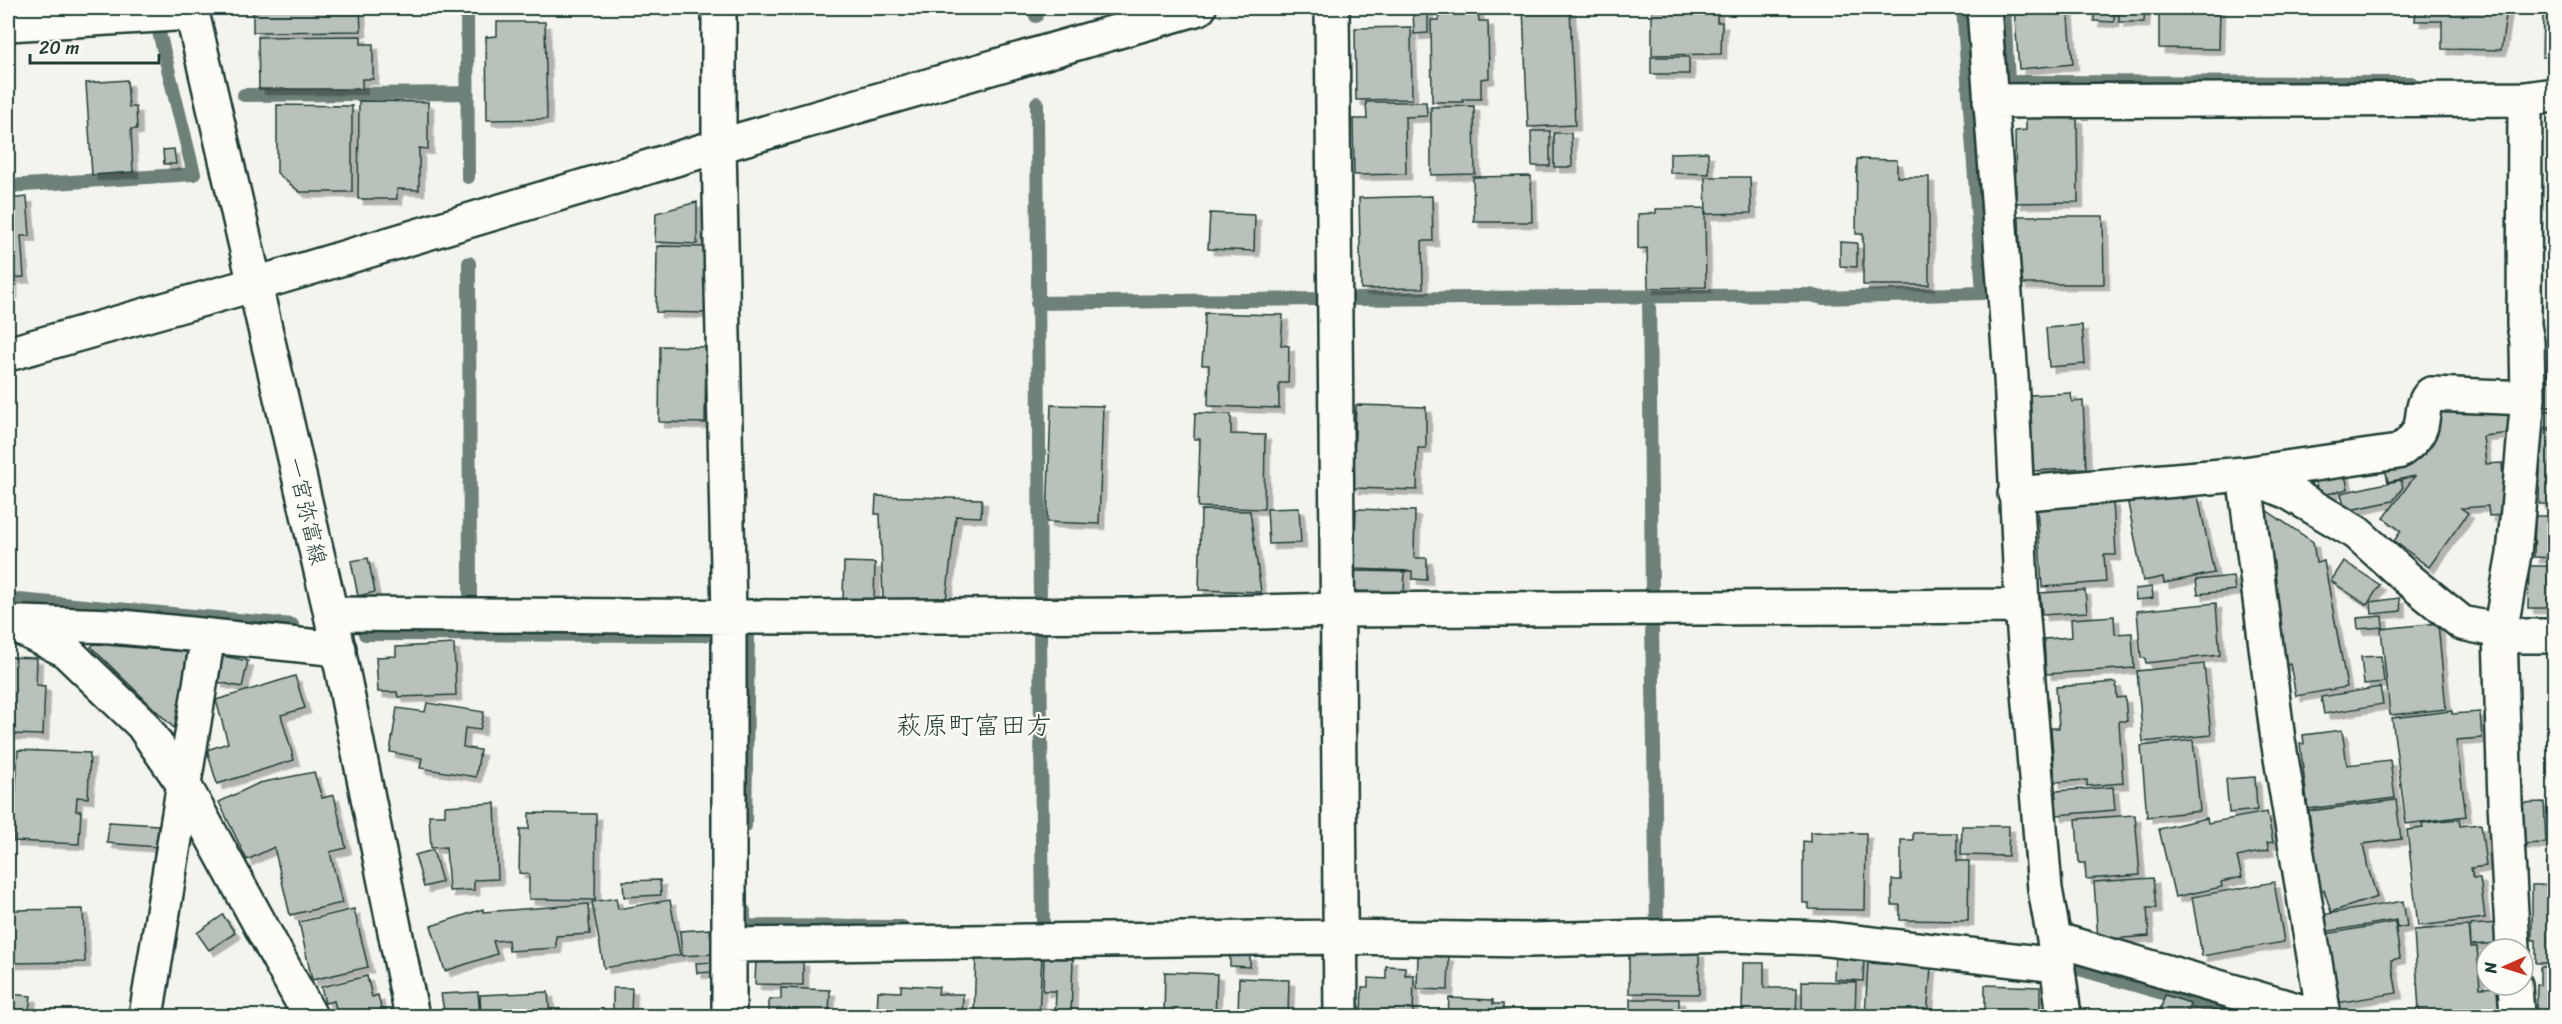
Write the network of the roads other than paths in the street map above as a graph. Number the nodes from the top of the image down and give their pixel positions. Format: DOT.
graph roads {
  1 [pos="719,8"];
  2 [pos="1199,8"];
  3 [pos="1332,8"];
  4 [pos="1984,8"];
  5 [pos="192,10"];
  6 [pos="8,24"];
  7 [pos="2540,97"];
  8 [pos="1990,101"];
  9 [pos="719,146"];
  10 [pos="256,284"];
  11 [pos="8,354"];
  12 [pos="2528,398"];
  13 [pos="2244,474"];
  14 [pos="2014,494"];
  15 [pos="2022,606"];
  16 [pos="1340,610"];
  17 [pos="331,614"];
  18 [pos="729,615"];
  19 [pos="8,622"];
  20 [pos="2500,632"];
  21 [pos="208,636"];
  22 [pos="2554,636"];
  23 [pos="339,650"];
  24 [pos="184,785"];
  25 [pos="1341,937"];
  26 [pos="2512,937"];
  27 [pos="729,945"];
  28 [pos="2056,952"];
  29 [pos="2516,997"];
  30 [pos="146,1017"];
  31 [pos="310,1017"];
  32 [pos="412,1017"];
  33 [pos="729,1017"];
  34 [pos="1341,1017"];
  35 [pos="2064,1017"];
  36 [pos="2317,1017"];
  37 [pos="2324,1017"];
  38 [pos="2517,1017"];
  1 -- 9 [label="street"];
  2 -- 9 [label="street"];
  3 -- 16 [label="street"];
  4 -- 8 [label="street"];
  5 -- 6 [label="street"];
  5 -- 10 [label="street, 一宮弥富線"];
  7 -- 8 [label="street"];
  7 -- 12 [label="street"];
  8 -- 14 [label="street"];
  9 -- 10 [label="street"];
  9 -- 18 [label="street"];
  10 -- 11 [label="street"];
  10 -- 17 [label="street, 一宮弥富線"];
  12 -- 13 [label="street"];
  12 -- 20 [label="street"];
  13 -- 14 [label="street"];
  13 -- 20 [label="street"];
  13 -- 37 [label="street"];
  14 -- 15 [label="street"];
  15 -- 16 [label="street"];
  15 -- 28 [label="street"];
  16 -- 18 [label="street"];
  16 -- 25 [label="street"];
  17 -- 18 [label="street"];
  17 -- 23 [label="street, 一宮弥富線"];
  18 -- 27 [label="street"];
  19 -- 21 [label="street"];
  19 -- 24 [label="street"];
  20 -- 22 [label="street"];
  20 -- 26 [label="street"];
  21 -- 23 [label="street"];
  21 -- 24 [label="street"];
  23 -- 32 [label="street, 一宮弥富線"];
  24 -- 30 [label="street"];
  24 -- 31 [label="street"];
  25 -- 27 [label="street"];
  25 -- 28 [label="street"];
  25 -- 34 [label="street"];
  27 -- 33 [label="street"];
  28 -- 35 [label="street"];
  28 -- 36 [label="street"];
  29 -- 38 [label="street"];
}
